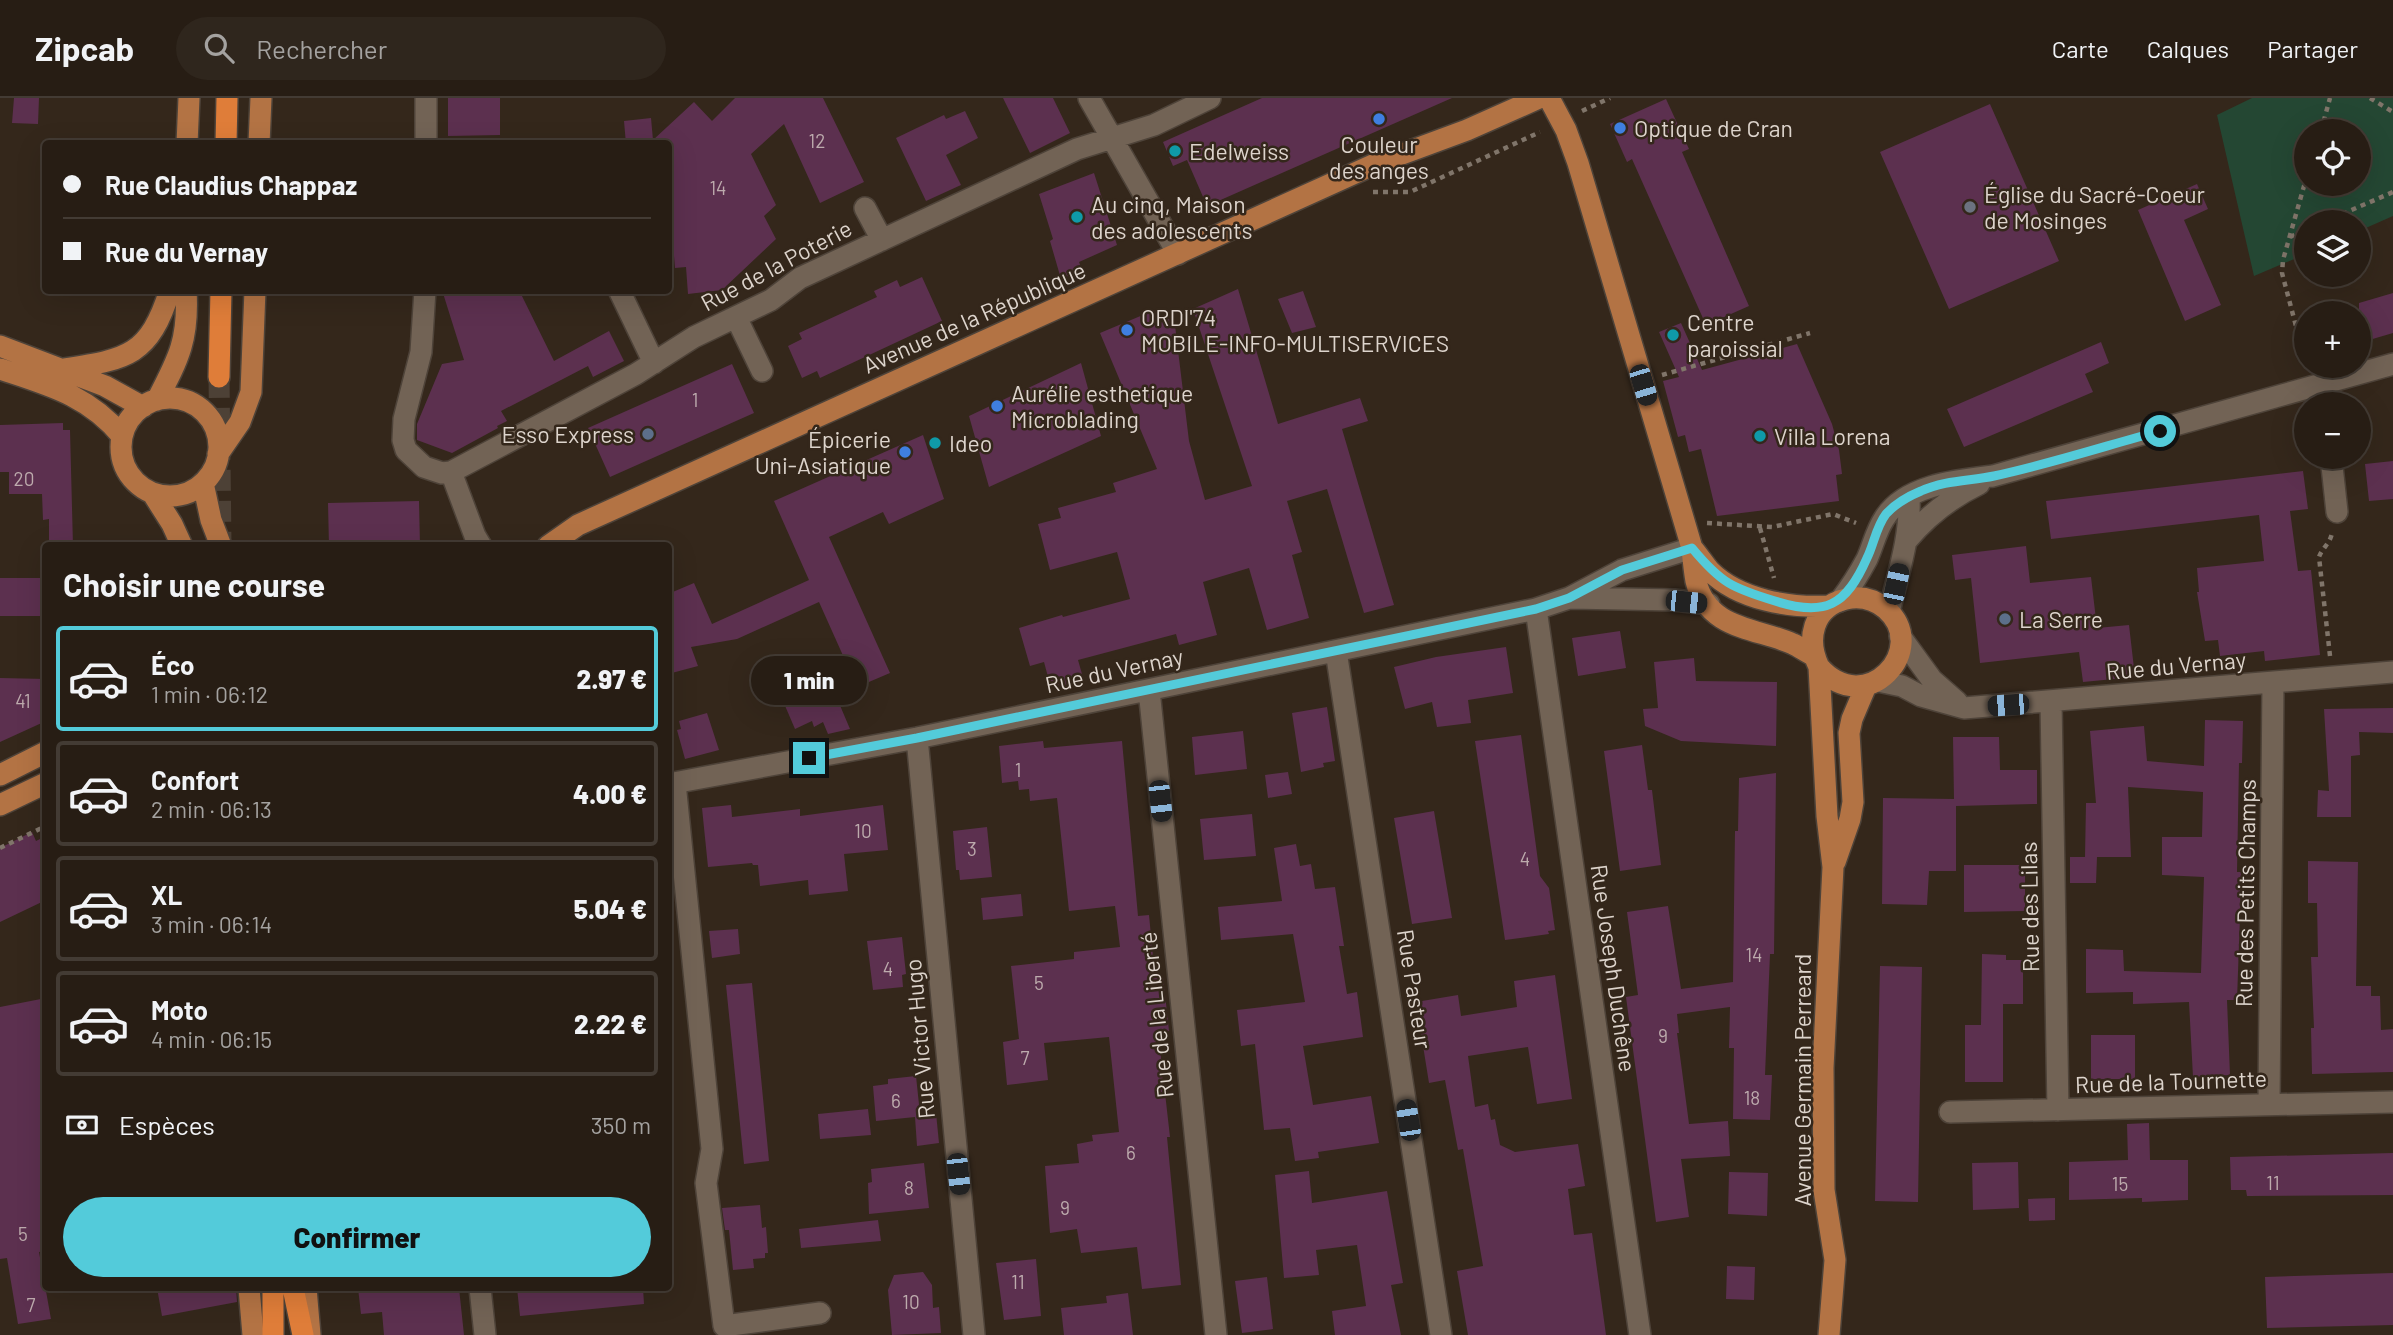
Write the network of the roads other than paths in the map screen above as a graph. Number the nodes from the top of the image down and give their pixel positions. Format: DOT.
graph roads {
  1 [pos="189,98"];
  2 [pos="227,98"];
  3 [pos="261,98"];
  4 [pos="426,98"];
  5 [pos="1089,98"];
  6 [pos="1210,98"];
  7 [pos="1539,98"];
  8 [pos="1549,98"];
  9 [pos="1112,138"];
  10 [pos="187,140"];
  11 [pos="226,140"];
  12 [pos="260,140"];
  13 [pos="426,140"];
  14 [pos="865,208"];
  15 [pos="882,240"];
  16 [pos="1178,254"];
  17 [pos="168,294"];
  18 [pos="186,294"];
  19 [pos="221,294"];
  20 [pos="256,294"];
  21 [pos="425,294"];
  22 [pos="622,294"];
  23 [pos="736,317"];
  24 [pos="0,346"];
  25 [pos="654,363"];
  26 [pos="2393,364"];
  27 [pos="0,369"];
  28 [pos="62,369"];
  29 [pos="762,371"];
  30 [pos="219,377"];
  31 [pos="2325,392"];
  32 [pos="2294,401"];
  33 [pos="150,403"];
  34 [pos="122,436"];
  35 [pos="218,454"];
  36 [pos="2332,469"];
  37 [pos="451,472"];
  38 [pos="1993,476"];
  39 [pos="203,483"];
  40 [pos="153,494"];
  41 [pos="1909,497"];
  42 [pos="2337,512"];
  43 [pos="1907,540"];
  44 [pos="180,542"];
  45 [pos="219,542"];
  46 [pos="479,542"];
  47 [pos="550,542"];
  48 [pos="1692,548"];
  49 [pos="1569,598"];
  50 [pos="1709,604"];
  51 [pos="1834,604"];
  52 [pos="1536,609"];
  53 [pos="1889,612"];
  54 [pos="1900,636"];
  55 [pos="1336,652"];
  56 [pos="1816,661"];
  57 [pos="2393,672"];
  58 [pos="1872,683"];
  59 [pos="2273,683"];
  60 [pos="1149,690"];
  61 [pos="2051,702"];
  62 [pos="1964,708"];
  63 [pos="917,738"];
  64 [pos="42,754"];
  65 [pos="0,775"];
  66 [pos="672,783"];
  67 [pos="42,785"];
  68 [pos="0,805"];
  69 [pos="1833,867"];
  70 [pos="2393,1102"];
  71 [pos="2269,1104"];
  72 [pos="2058,1110"];
  73 [pos="1950,1112"];
  74 [pos="249,1291"];
  75 [pos="273,1291"];
  76 [pos="294,1291"];
  77 [pos="306,1291"];
  78 [pos="480,1291"];
  79 [pos="820,1313"];
  80 [pos="725,1330"];
  81 [pos="253,1335"];
  82 [pos="273,1335"];
  83 [pos="303,1335"];
  84 [pos="310,1335"];
  85 [pos="485,1335"];
  86 [pos="974,1335"];
  87 [pos="1216,1335"];
  88 [pos="1441,1335"];
  89 [pos="1640,1335"];
  90 [pos="1829,1335"];
  1 -- 10 [label="main road"];
  2 -- 11 [label="highway"];
  3 -- 12 [label="main road"];
  4 -- 13 [label="street"];
  5 -- 9 [label="street"];
  6 -- 9 [label="street, Rue de la Poterie"];
  7 -- 16 [label="main road, Avenue de la République"];
  8 -- 48 [label="main road"];
  9 -- 15 [label="street, Rue de la Poterie"];
  9 -- 16 [label="street"];
  14 -- 15 [label="street"];
  15 -- 23 [label="street, Rue de la Poterie"];
  16 -- 47 [label="main road, Avenue de la République"];
  17 -- 28 [label="main road"];
  18 -- 33 [label="main road"];
  19 -- 30 [label="highway"];
  20 -- 35 [label="main road"];
  21 -- 37 [label="street"];
  22 -- 25 [label="street"];
  23 -- 25 [label="street, Rue de la Poterie"];
  23 -- 29 [label="street"];
  24 -- 28 [label="main road"];
  25 -- 37 [label="street, Rue de la Poterie"];
  26 -- 31 [label="street"];
  27 -- 34 [label="main road"];
  28 -- 33 [label="main road"];
  32 -- 38 [label="street"];
  33 -- 34 [label="main road"];
  33 -- 35 [label="main road"];
  34 -- 40 [label="main road"];
  35 -- 39 [label="main road"];
  36 -- 42 [label="street"];
  37 -- 46 [label="street"];
  38 -- 41 [label="street"];
  38 -- 43 [label="street"];
  39 -- 40 [label="main road"];
  39 -- 45 [label="main road"];
  40 -- 44 [label="main road"];
  41 -- 43 [label="street"];
  41 -- 51 [label="street"];
  43 -- 53 [label="street"];
  48 -- 49 [label="street, Rue du Vernay"];
  48 -- 50 [label="main road"];
  48 -- 51 [label="main road"];
  49 -- 50 [label="street, Rue du Vernay"];
  49 -- 52 [label="street, Rue du Vernay"];
  50 -- 56 [label="main road"];
  51 -- 53 [label="main road"];
  51 -- 56 [label="main road"];
  52 -- 55 [label="street, Rue du Vernay"];
  52 -- 89 [label="street, Rue Joseph Duchêne"];
  53 -- 54 [label="main road"];
  54 -- 58 [label="main road"];
  54 -- 62 [label="street"];
  55 -- 60 [label="street, Rue du Vernay"];
  55 -- 88 [label="street, Rue Pasteur"];
  56 -- 58 [label="main road"];
  56 -- 69 [label="main road, Avenue Germain Perreard"];
  57 -- 59 [label="street, Rue du Vernay"];
  58 -- 62 [label="street, Rue du Vernay"];
  58 -- 69 [label="main road, Avenue Germain Perreard"];
  59 -- 61 [label="street, Rue du Vernay"];
  59 -- 71 [label="street, Rue des Petits Champs"];
  60 -- 63 [label="street, Rue du Vernay"];
  60 -- 87 [label="street, Rue de la Liberté"];
  61 -- 62 [label="street, Rue du Vernay"];
  61 -- 72 [label="street, Rue des Lilas"];
  63 -- 66 [label="street, Rue du Vernay"];
  63 -- 86 [label="street, Rue Victor Hugo"];
  64 -- 65 [label="main road"];
  66 -- 80 [label="street"];
  67 -- 68 [label="main road"];
  69 -- 90 [label="main road, Avenue Germain Perreard"];
  70 -- 71 [label="street, Rue de la Tournette"];
  71 -- 72 [label="street, Rue de la Tournette"];
  72 -- 73 [label="street, Rue de la Tournette"];
  74 -- 81 [label="main road"];
  75 -- 82 [label="highway"];
  76 -- 83 [label="highway"];
  77 -- 84 [label="main road"];
  78 -- 85 [label="street"];
  79 -- 80 [label="street"];
}
